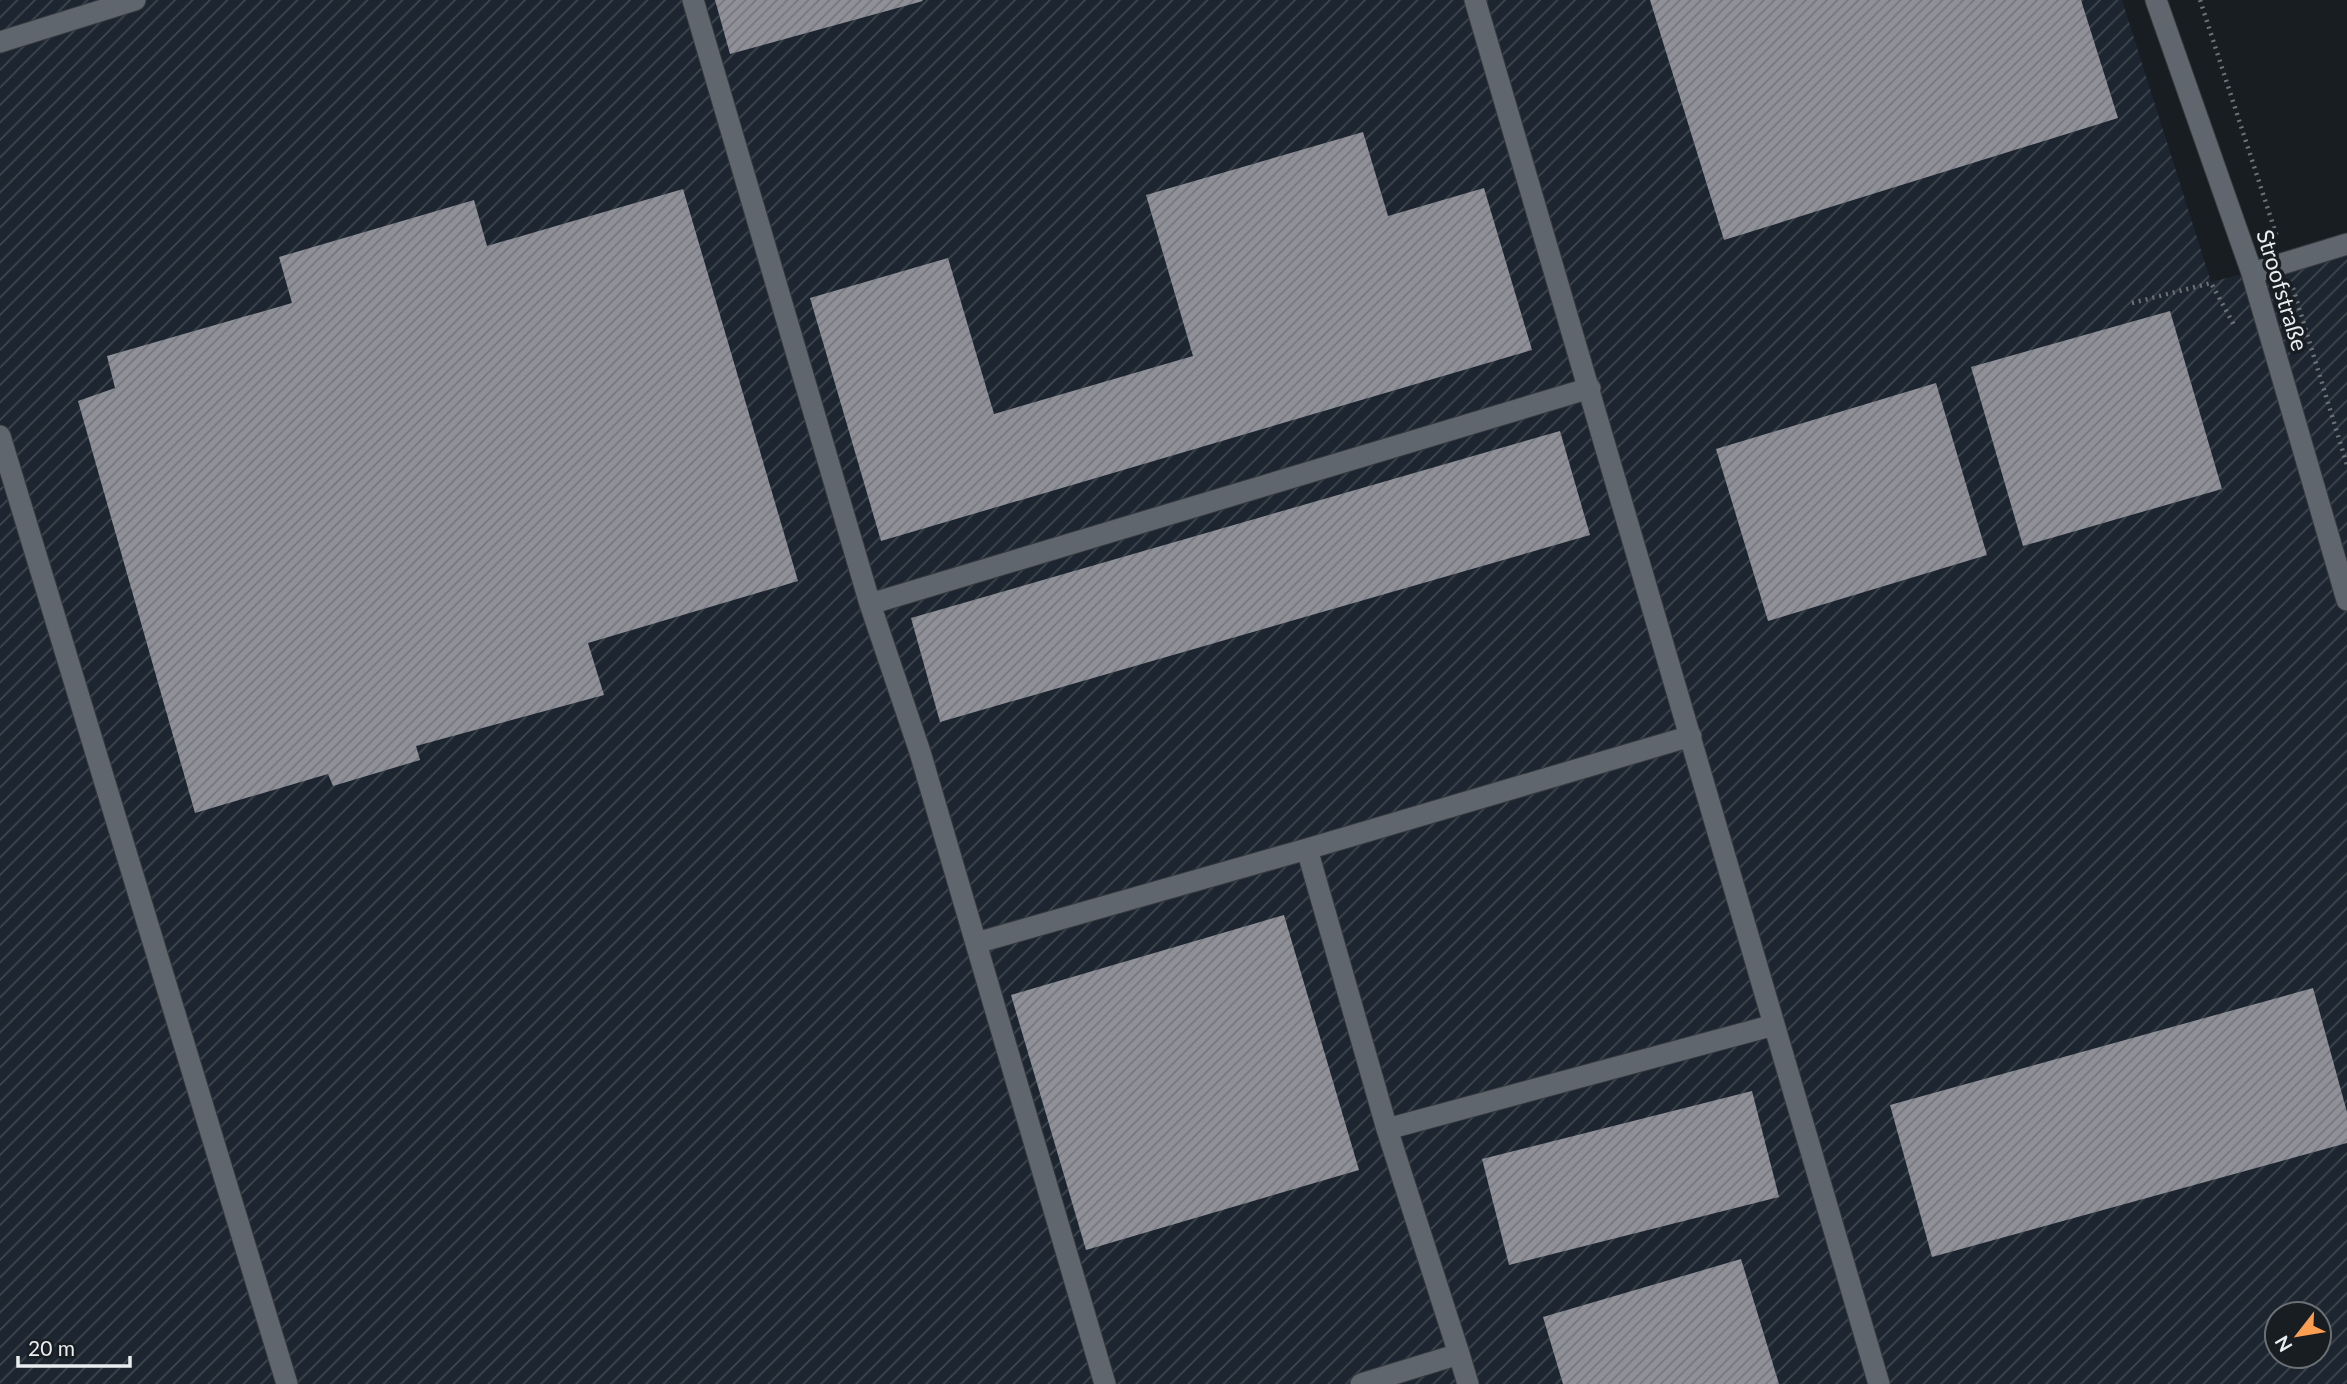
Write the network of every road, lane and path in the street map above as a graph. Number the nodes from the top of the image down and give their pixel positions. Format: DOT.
graph roads {
  1 [pos="135,0"];
  2 [pos="693,0"];
  3 [pos="1475,0"];
  4 [pos="2156,0"];
  5 [pos="0,42"];
  6 [pos="2347,244"];
  7 [pos="2252,273"];
  8 [pos="2132,303"];
  9 [pos="2305,326"];
  10 [pos="2271,336"];
  11 [pos="1590,388"];
  12 [pos="0,436"];
  13 [pos="2347,600"];
  14 [pos="870,604"];
  15 [pos="1690,736"];
  16 [pos="1307,849"];
  17 [pos="976,943"];
  18 [pos="1774,1024"];
  19 [pos="1387,1129"];
  20 [pos="1459,1354"];
  21 [pos="287,1384"];
  22 [pos="1105,1384"];
  23 [pos="1361,1384"];
  24 [pos="1468,1384"];
  25 [pos="1879,1384"];
  1 -- 5 [label="street"];
  2 -- 14 [label="street"];
  3 -- 11 [label="street"];
  4 -- 7 [label="street, Stroofstraße"];
  6 -- 7 [label="street"];
  7 -- 10 [label="street, Stroofstraße"];
  8 -- 10 [label="path"];
  9 -- 10 [label="path"];
  10 -- 13 [label="street, Stroofstraße"];
  11 -- 14 [label="street"];
  11 -- 15 [label="street"];
  12 -- 21 [label="street"];
  14 -- 17 [label="street"];
  15 -- 16 [label="street"];
  15 -- 18 [label="street"];
  16 -- 17 [label="street"];
  16 -- 19 [label="street"];
  17 -- 22 [label="street"];
  18 -- 19 [label="street"];
  18 -- 25 [label="street"];
  19 -- 20 [label="street"];
  20 -- 23 [label="street"];
  20 -- 24 [label="street"];
}
